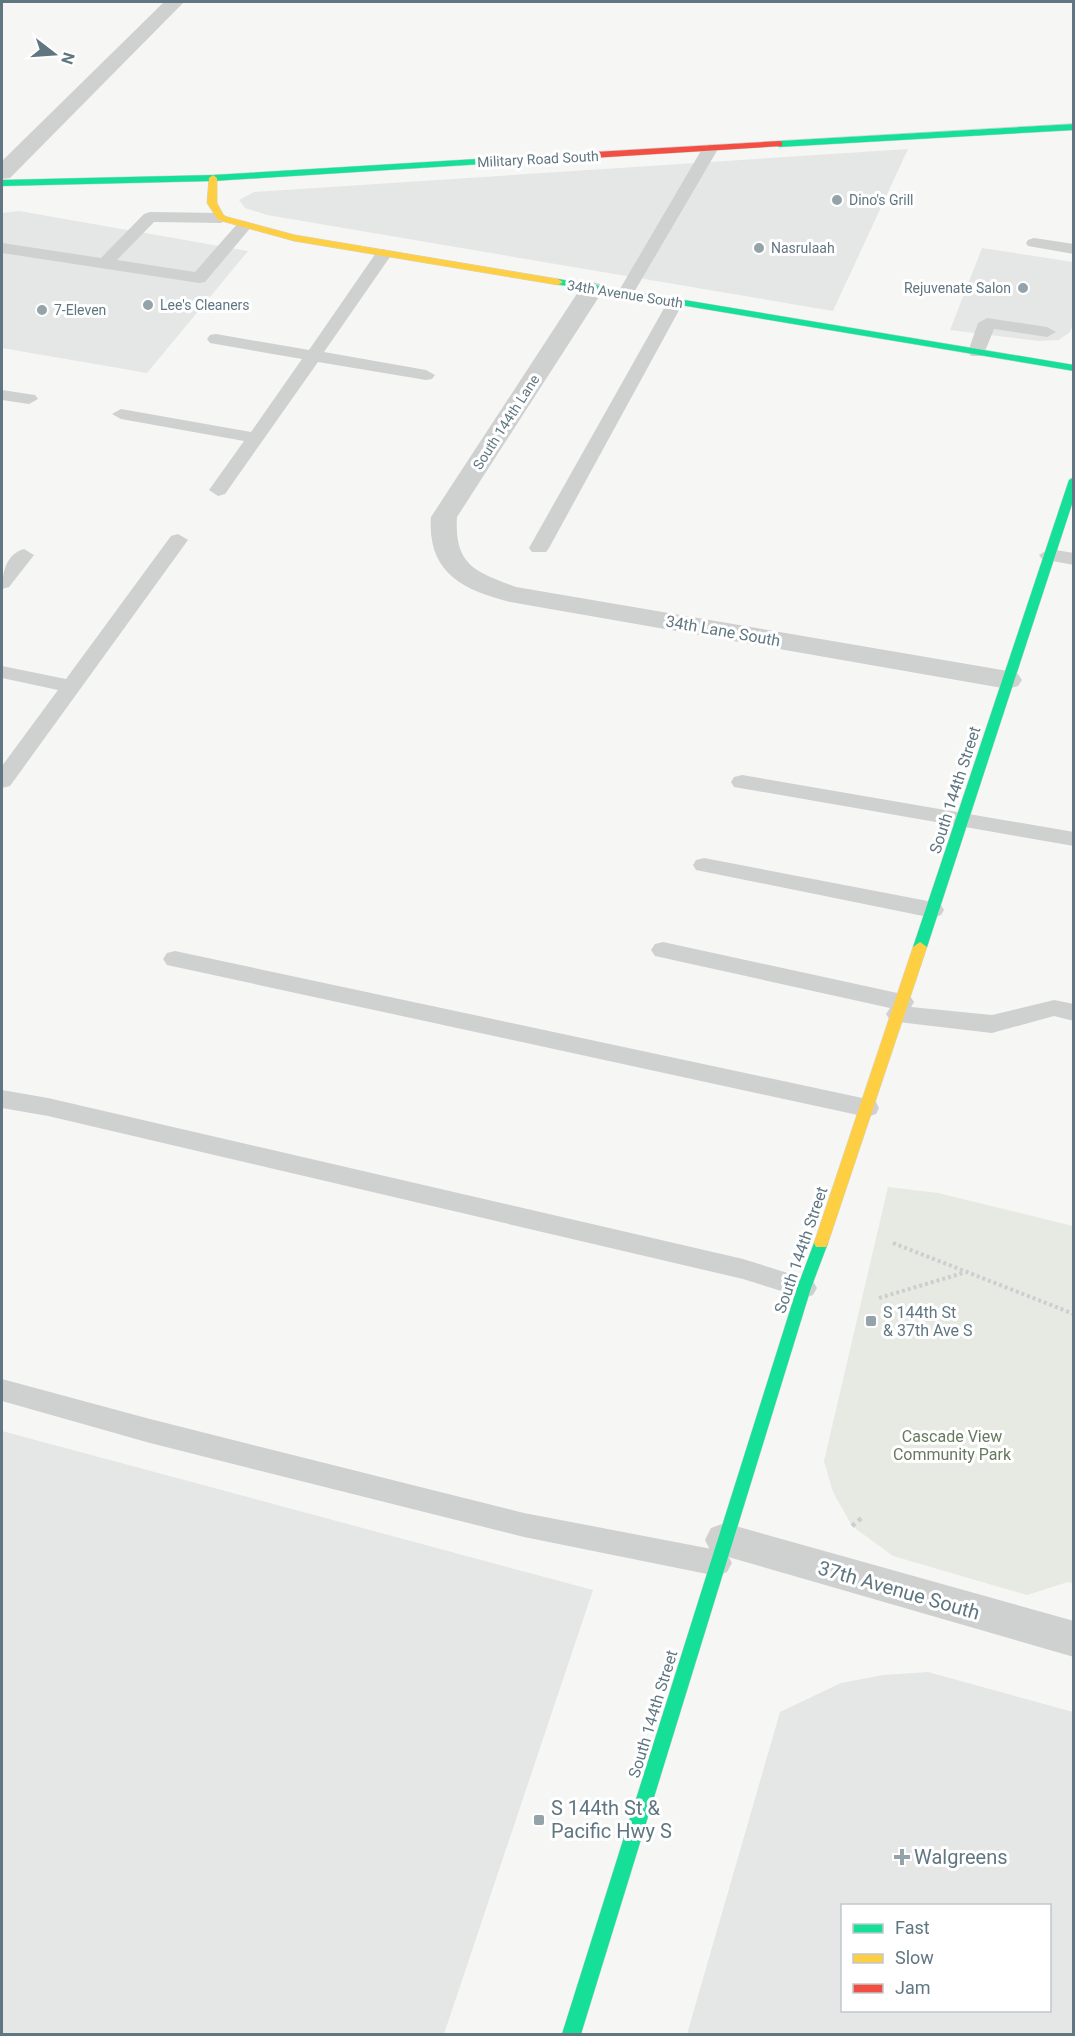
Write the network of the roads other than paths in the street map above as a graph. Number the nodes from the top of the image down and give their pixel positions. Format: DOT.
graph roads {
  1 [pos="174,2"];
  2 [pos="1074,127"];
  3 [pos="710,149"];
  4 [pos="2,173"];
  5 [pos="213,178"];
  6 [pos="2,183"];
  7 [pos="221,218"];
  8 [pos="244,226"];
  9 [pos="1034,243"];
  10 [pos="2,248"];
  11 [pos="1074,249"];
  12 [pos="384,254"];
  13 [pos="104,264"];
  14 [pos="592,289"];
  15 [pos="625,294"];
  16 [pos="675,303"];
  17 [pos="1047,332"];
  18 [pos="216,339"];
  19 [pos="977,352"];
  20 [pos="313,356"];
  21 [pos="1074,368"];
  22 [pos="426,375"];
  23 [pos="2,395"];
  24 [pos="29,399"];
  25 [pos="121,414"];
  26 [pos="256,438"];
  27 [pos="1074,480"];
  28 [pos="218,490"];
  29 [pos="178,540"];
  30 [pos="539,548"];
  31 [pos="24,555"];
  32 [pos="1049,555"];
  33 [pos="1074,559"];
  34 [pos="448,560"];
  35 [pos="2,583"];
  36 [pos="2,672"];
  37 [pos="1008,680"];
  38 [pos="71,686"];
  39 [pos="2,781"];
  40 [pos="742,782"];
  41 [pos="963,822"];
  42 [pos="1074,839"];
  43 [pos="704,865"];
  44 [pos="933,910"];
  45 [pos="663,950"];
  46 [pos="176,959"];
  47 [pos="900,1008"];
  48 [pos="1074,1013"];
  49 [pos="2,1099"];
  50 [pos="867,1108"];
  51 [pos="804,1288"];
  52 [pos="2,1390"];
  53 [pos="721,1552"];
  54 [pos="1074,1640"];
  55 [pos="571,2034"];
  1 -- 4 [label="street"];
  2 -- 3 [label="street, Military Road South"];
  3 -- 5 [label="street, Military Road South"];
  3 -- 15 [label="lane"];
  5 -- 6 [label="street, Military Road South"];
  5 -- 7 [label="street"];
  7 -- 8 [label="street, 34th Avenue South"];
  7 -- 13 [label="lane"];
  8 -- 12 [label="street, 34th Avenue South"];
  8 -- 13 [label="lane"];
  9 -- 11 [label="lane"];
  10 -- 13 [label="lane"];
  12 -- 14 [label="street, 34th Avenue South"];
  12 -- 20 [label="lane"];
  14 -- 15 [label="street, 34th Avenue South"];
  14 -- 34 [label="street, South 144th Lane"];
  15 -- 16 [label="street, 34th Avenue South"];
  16 -- 19 [label="street, 34th Avenue South"];
  16 -- 30 [label="lane"];
  17 -- 19 [label="lane"];
  18 -- 20 [label="lane"];
  19 -- 21 [label="street, 34th Avenue South"];
  20 -- 22 [label="lane"];
  20 -- 26 [label="lane"];
  23 -- 24 [label="lane"];
  25 -- 26 [label="lane"];
  26 -- 28 [label="lane"];
  27 -- 32 [label="street, South 144th Street"];
  29 -- 38 [label="lane"];
  31 -- 35 [label="lane"];
  32 -- 33 [label="lane"];
  32 -- 37 [label="street, South 144th Street"];
  34 -- 37 [label="street, 34th Lane South"];
  36 -- 38 [label="lane"];
  37 -- 41 [label="street, South 144th Street"];
  38 -- 39 [label="lane"];
  40 -- 41 [label="lane"];
  41 -- 42 [label="lane"];
  41 -- 44 [label="street, South 144th Street"];
  43 -- 44 [label="lane"];
  44 -- 47 [label="street, South 144th Street"];
  45 -- 47 [label="lane"];
  46 -- 50 [label="lane"];
  47 -- 48 [label="lane"];
  47 -- 50 [label="street, South 144th Street"];
  49 -- 51 [label="lane"];
  50 -- 51 [label="street, South 144th Street"];
  51 -- 53 [label="street, South 144th Street"];
  52 -- 53 [label="lane"];
  53 -- 54 [label="street, 37th Avenue South"];
  53 -- 55 [label="street, South 144th Street"];
}
